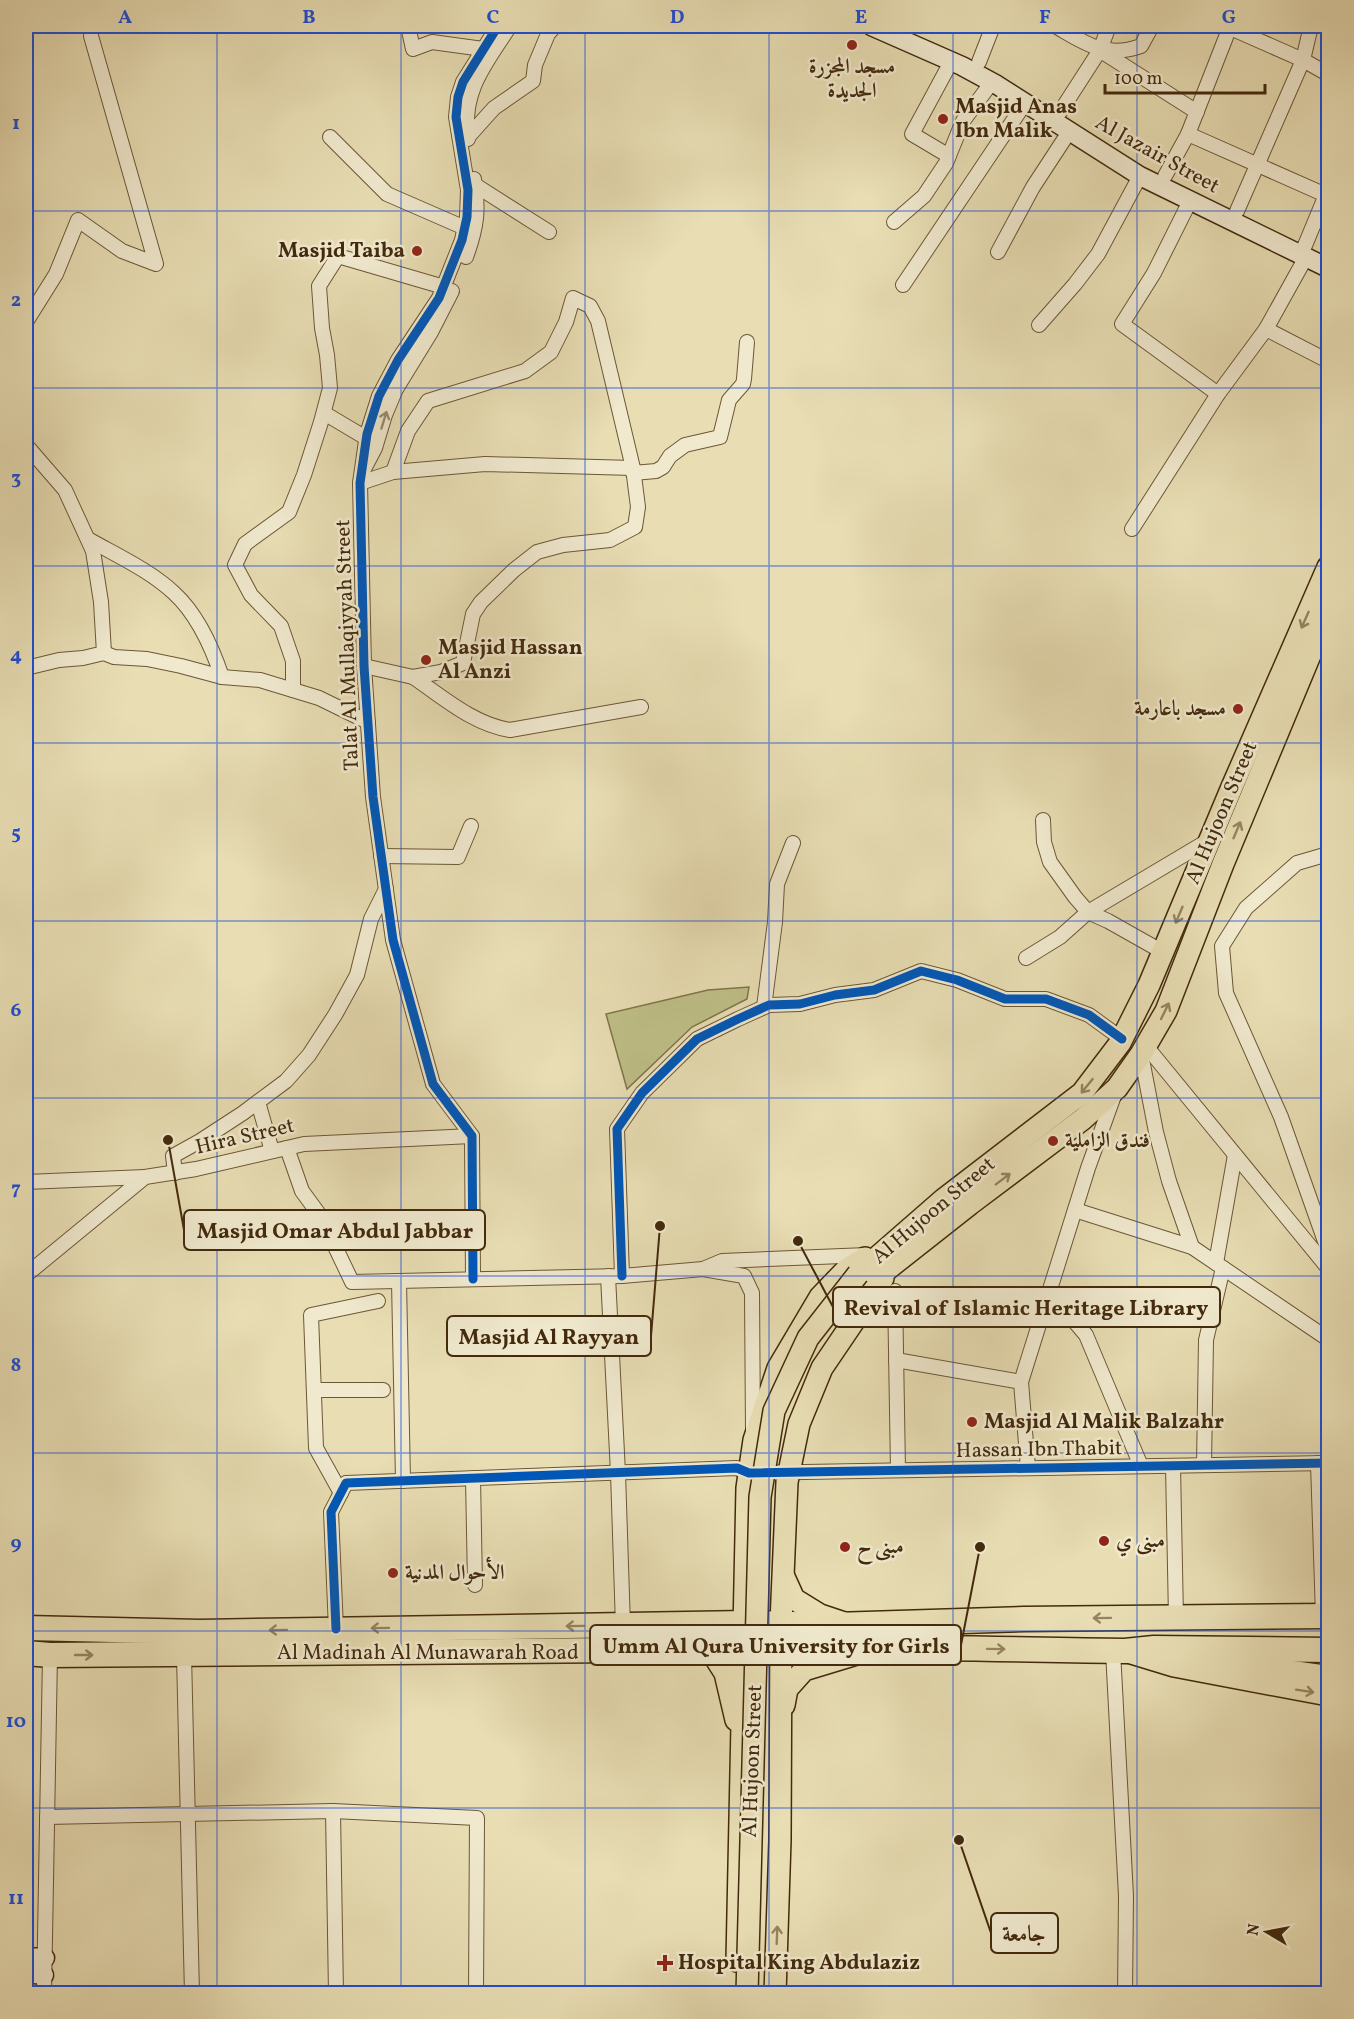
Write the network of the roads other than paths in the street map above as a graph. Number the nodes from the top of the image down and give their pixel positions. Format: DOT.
graph roads {
  1 [pos="408,26"];
  2 [pos="498,26"];
  3 [pos="510,26"];
  4 [pos="555,26"];
  5 [pos="871,26"];
  6 [pos="901,26"];
  7 [pos="993,26"];
  8 [pos="1055,26"];
  9 [pos="1109,26"];
  10 [pos="1152,26"];
  11 [pos="1228,26"];
  12 [pos="1311,26"];
  13 [pos="91,36"];
  14 [pos="483,50"];
  15 [pos="1100,50"];
  16 [pos="952,60"];
  17 [pos="1303,60"];
  18 [pos="980,62"];
  19 [pos="1326,73"];
  20 [pos="992,82"];
  21 [pos="1025,103"];
  22 [pos="1060,112"];
  23 [pos="1197,112"];
  24 [pos="1069,132"];
  25 [pos="1188,134"];
  26 [pos="330,137"];
  27 [pos="468,137"];
  28 [pos="949,156"];
  29 [pos="1256,165"];
  30 [pos="1140,176"];
  31 [pos="1165,176"];
  32 [pos="476,185"];
  33 [pos="1328,194"];
  34 [pos="1190,201"];
  35 [pos="1237,211"];
  36 [pos="894,222"];
  37 [pos="465,228"];
  38 [pos="549,232"];
  39 [pos="998,252"];
  40 [pos="1304,252"];
  41 [pos="1329,256"];
  42 [pos="1329,268"];
  43 [pos="903,285"];
  44 [pos="444,287"];
  45 [pos="26,322"];
  46 [pos="1039,325"];
  47 [pos="1266,329"];
  48 [pos="747,342"];
  49 [pos="1329,362"];
  50 [pos="1218,394"];
  51 [pos="324,412"];
  52 [pos="366,438"];
  53 [pos="26,445"];
  54 [pos="633,471"];
  55 [pos="393,472"];
  56 [pos="360,478"];
  57 [pos="1132,529"];
  58 [pos="88,539"];
  59 [pos="1329,567"];
  60 [pos="1329,612"];
  61 [pos="104,653"];
  62 [pos="364,666"];
  63 [pos="26,668"];
  64 [pos="222,677"];
  65 [pos="413,677"];
  66 [pos="293,690"];
  67 [pos="641,707"];
  68 [pos="368,722"];
  69 [pos="1043,820"];
  70 [pos="471,826"];
  71 [pos="1210,839"];
  72 [pos="793,843"];
  73 [pos="1329,854"];
  74 [pos="381,856"];
  75 [pos="386,889"];
  76 [pos="1088,912"];
  77 [pos="1163,952"];
  78 [pos="1026,958"];
  79 [pos="764,1007"];
  80 [pos="1122,1039"];
  81 [pos="1144,1050"];
  82 [pos="1117,1088"];
  83 [pos="258,1102"];
  84 [pos="472,1136"];
  85 [pos="287,1148"];
  86 [pos="272,1151"];
  87 [pos="1235,1155"];
  88 [pos="175,1173"];
  89 [pos="145,1177"];
  90 [pos="26,1182"];
  91 [pos="1075,1210"];
  92 [pos="906,1232"];
  93 [pos="1192,1247"];
  94 [pos="1329,1250"];
  95 [pos="870,1255"];
  96 [pos="1220,1266"];
  97 [pos="891,1267"];
  98 [pos="1329,1268"];
  99 [pos="703,1269"];
  100 [pos="26,1275"];
  101 [pos="608,1276"];
  102 [pos="622,1276"];
  103 [pos="473,1279"];
  104 [pos="862,1280"];
  105 [pos="399,1281"];
  106 [pos="895,1291"];
  107 [pos="1049,1291"];
  108 [pos="378,1301"];
  109 [pos="1329,1339"];
  110 [pos="896,1360"];
  111 [pos="1021,1382"];
  112 [pos="314,1390"];
  113 [pos="383,1390"];
  114 [pos="754,1440"];
  115 [pos="1323,1463"];
  116 [pos="1204,1465"];
  117 [pos="1141,1466"];
  118 [pos="1173,1466"];
  119 [pos="1028,1468"];
  120 [pos="898,1470"];
  121 [pos="789,1472"];
  122 [pos="618,1473"];
  123 [pos="750,1473"];
  124 [pos="473,1478"];
  125 [pos="403,1481"];
  126 [pos="341,1493"];
  127 [pos="783,1574"];
  128 [pos="475,1585"];
  129 [pos="1131,1618"];
  130 [pos="1176,1618"];
  131 [pos="1327,1621"];
  132 [pos="746,1623"];
  133 [pos="781,1623"];
  134 [pos="849,1624"];
  135 [pos="623,1626"];
  136 [pos="26,1628"];
  137 [pos="336,1629"];
  138 [pos="1154,1648"];
  139 [pos="874,1649"];
  140 [pos="781,1650"];
  141 [pos="711,1651"];
  142 [pos="745,1651"];
  143 [pos="1119,1651"];
  144 [pos="1329,1651"];
  145 [pos="26,1653"];
  146 [pos="50,1655"];
  147 [pos="184,1655"];
  148 [pos="1329,1678"];
  149 [pos="1329,1695"];
  150 [pos="780,1732"];
  151 [pos="743,1747"];
  152 [pos="333,1811"];
  153 [pos="188,1814"];
  154 [pos="47,1817"];
  155 [pos="26,1957"];
  156 [pos="26,1974"];
  157 [pos="44,1976"];
  158 [pos="192,1994"];
  159 [pos="336,1994"];
  160 [pos="476,1994"];
  161 [pos="736,1994"];
  162 [pos="747,1994"];
  163 [pos="758,1994"];
  164 [pos="775,1994"];
  165 [pos="1125,1994"];
  1 -- 14 [label="street"];
  2 -- 14 [label="street, Talat Al Mullaqiyyah Street"];
  3 -- 27 [label="street, Talat Al Mullaqiyyah Street"];
  4 -- 27 [label="street"];
  5 -- 16 [label="street, Al Jazair Street"];
  6 -- 18 [label="street, Al Jazair Street"];
  7 -- 18 [label="street"];
  8 -- 15 [label="street"];
  9 -- 15 [label="street"];
  10 -- 15 [label="street"];
  11 -- 17 [label="street"];
  11 -- 23 [label="street"];
  12 -- 17 [label="street"];
  13 -- 45 [label="street"];
  14 -- 37 [label="street, Talat Al Mullaqiyyah Street"];
  15 -- 22 [label="street"];
  15 -- 23 [label="street"];
  16 -- 20 [label="street, Al Jazair Street"];
  16 -- 28 [label="street"];
  17 -- 19 [label="street"];
  17 -- 29 [label="street"];
  18 -- 22 [label="street, Al Jazair Street"];
  20 -- 21 [label="street, Al Jazair Street"];
  20 -- 28 [label="street"];
  21 -- 24 [label="street, Al Jazair Street"];
  21 -- 43 [label="street"];
  22 -- 31 [label="street, Al Jazair Street"];
  23 -- 25 [label="street"];
  24 -- 30 [label="street, Al Jazair Street"];
  24 -- 39 [label="street"];
  25 -- 29 [label="street"];
  25 -- 31 [label="street"];
  26 -- 37 [label="street"];
  27 -- 32 [label="street, Talat Al Mullaqiyyah Street"];
  28 -- 36 [label="street"];
  29 -- 33 [label="street"];
  29 -- 35 [label="street"];
  30 -- 34 [label="street, Al Jazair Street"];
  30 -- 46 [label="street"];
  31 -- 35 [label="street, Al Jazair Street"];
  32 -- 38 [label="street"];
  56 -- 32 [label="street, Talat Al Mullaqiyyah Street, one-way"];
  33 -- 40 [label="street"];
  34 -- 40 [label="street, Al Jazair Street"];
  34 -- 50 [label="street"];
  35 -- 40 [label="street, Al Jazair Street"];
  37 -- 44 [label="street, Talat Al Mullaqiyyah Street"];
  40 -- 41 [label="street, Al Jazair Street"];
  40 -- 42 [label="street, Al Jazair Street"];
  40 -- 47 [label="street"];
  44 -- 51 [label="street"];
  44 -- 52 [label="street, Talat Al Mullaqiyyah Street"];
  47 -- 49 [label="street"];
  47 -- 50 [label="street"];
  48 -- 54 [label="street"];
  50 -- 57 [label="street"];
  51 -- 52 [label="street"];
  51 -- 66 [label="street"];
  52 -- 56 [label="street, Talat Al Mullaqiyyah Street"];
  53 -- 58 [label="street"];
  54 -- 55 [label="street"];
  54 -- 55 [label="street"];
  54 -- 65 [label="street"];
  55 -- 56 [label="street"];
  56 -- 62 [label="street, Talat Al Mullaqiyyah Street"];
  58 -- 61 [label="street"];
  58 -- 64 [label="street"];
  59 -- 71 [label="main road, Al Hujoon Street, one-way"];
  81 -- 60 [label="main road, Al Hujoon Street, one-way"];
  61 -- 63 [label="street"];
  61 -- 64 [label="street"];
  62 -- 65 [label="street"];
  62 -- 68 [label="street, Talat Al Mullaqiyyah Street"];
  64 -- 66 [label="street"];
  65 -- 67 [label="street"];
  66 -- 68 [label="street"];
  68 -- 74 [label="street, Talat Al Mullaqiyyah Street"];
  69 -- 76 [label="street"];
  70 -- 74 [label="street"];
  71 -- 76 [label="street"];
  71 -- 77 [label="main road, Al Hujoon Street, one-way"];
  72 -- 79 [label="street"];
  73 -- 94 [label="street"];
  74 -- 75 [label="street, Talat Al Mullaqiyyah Street"];
  75 -- 83 [label="street"];
  75 -- 84 [label="street, Talat Al Mullaqiyyah Street"];
  76 -- 77 [label="street"];
  76 -- 78 [label="street"];
  77 -- 80 [label="main road, Al Hujoon Street"];
  79 -- 80 [label="street"];
  79 -- 102 [label="street"];
  80 -- 92 [label="main road, Al Hujoon Street, one-way"];
  81 -- 82 [label="main road, Al Hujoon Street"];
  81 -- 87 [label="street"];
  81 -- 93 [label="street"];
  82 -- 91 [label="street"];
  97 -- 82 [label="main road, Al Hujoon Street, one-way"];
  83 -- 86 [label="street"];
  83 -- 88 [label="street"];
  84 -- 85 [label="street, Hira Street"];
  84 -- 103 [label="street"];
  85 -- 86 [label="street, Hira Street"];
  85 -- 105 [label="street"];
  86 -- 88 [label="street, Hira Street"];
  87 -- 96 [label="street"];
  87 -- 98 [label="street"];
  88 -- 89 [label="street, Hira Street"];
  89 -- 90 [label="street, Hira Street"];
  89 -- 100 [label="street"];
  91 -- 93 [label="street"];
  91 -- 107 [label="street"];
  92 -- 95 [label="main road"];
  92 -- 104 [label="main road, Al Hujoon Street"];
  93 -- 96 [label="street"];
  95 -- 99 [label="street"];
  95 -- 114 [label="main road"];
  96 -- 109 [label="street"];
  96 -- 116 [label="street"];
  97 -- 104 [label="main road, Al Hujoon Street"];
  97 -- 121 [label="main road"];
  99 -- 102 [label="street"];
  99 -- 114 [label="street"];
  101 -- 102 [label="street"];
  101 -- 103 [label="street"];
  101 -- 122 [label="street"];
  103 -- 105 [label="street"];
  104 -- 162 [label="main road, Al Hujoon Street, bridge"];
  104 -- 163 [label="main road, Al Hujoon Street"];
  105 -- 125 [label="street"];
  106 -- 110 [label="street"];
  107 -- 111 [label="street"];
  107 -- 117 [label="street"];
  108 -- 112 [label="street"];
  110 -- 111 [label="street"];
  110 -- 120 [label="street"];
  111 -- 119 [label="street"];
  112 -- 113 [label="street"];
  112 -- 126 [label="street"];
  114 -- 123 [label="main road"];
  115 -- 116 [label="street, Hassan Ibn Thabit"];
  115 -- 131 [label="street"];
  116 -- 118 [label="street, Hassan Ibn Thabit"];
  117 -- 118 [label="street, Hassan Ibn Thabit"];
  117 -- 119 [label="street, Hassan Ibn Thabit"];
  118 -- 130 [label="street"];
  119 -- 120 [label="street, Hassan Ibn Thabit"];
  120 -- 121 [label="street, Hassan Ibn Thabit"];
  121 -- 123 [label="street, Hassan Ibn Thabit"];
  121 -- 127 [label="main road"];
  122 -- 123 [label="street, Hassan Ibn Thabit"];
  122 -- 124 [label="street, Hassan Ibn Thabit"];
  122 -- 135 [label="street"];
  123 -- 132 [label="main road"];
  124 -- 125 [label="street, Hassan Ibn Thabit"];
  124 -- 128 [label="street"];
  125 -- 126 [label="street, Hassan Ibn Thabit"];
  126 -- 137 [label="street"];
  127 -- 133 [label="main road"];
  127 -- 134 [label="main road"];
  129 -- 130 [label="highway, Al Madinah Al Munawarah Road"];
  129 -- 131 [label="highway, Al Madinah Al Munawarah Road"];
  129 -- 134 [label="highway, Al Madinah Al Munawarah Road, one-way"];
  130 -- 131 [label="highway, Al Madinah Al Munawarah Road"];
  132 -- 133 [label="highway, Al Madinah Al Munawarah Road"];
  132 -- 135 [label="highway, Al Madinah Al Munawarah Road"];
  132 -- 142 [label="main road"];
  133 -- 134 [label="highway, Al Madinah Al Munawarah Road"];
  133 -- 140 [label="main road"];
  135 -- 137 [label="highway, Al Madinah Al Munawarah Road, one-way"];
  137 -- 136 [label="highway, Al Madinah Al Munawarah Road, one-way"];
  138 -- 143 [label="highway, Al Madinah Al Munawarah Road"];
  138 -- 144 [label="highway"];
  138 -- 148 [label="highway"];
  139 -- 140 [label="highway, Al Madinah Al Munawarah Road"];
  139 -- 143 [label="highway, Al Madinah Al Munawarah Road, one-way"];
  139 -- 150 [label="main road"];
  140 -- 142 [label="highway, Al Madinah Al Munawarah Road"];
  140 -- 150 [label="main road"];
  141 -- 142 [label="highway, Al Madinah Al Munawarah Road"];
  141 -- 147 [label="highway, Al Madinah Al Munawarah Road"];
  141 -- 151 [label="main road"];
  142 -- 151 [label="main road"];
  143 -- 149 [label="main road, one-way"];
  143 -- 165 [label="street"];
  145 -- 146 [label="highway, Al Madinah Al Munawarah Road"];
  146 -- 147 [label="highway, Al Madinah Al Munawarah Road, one-way"];
  146 -- 154 [label="street"];
  147 -- 153 [label="street"];
  164 -- 150 [label="main road, one-way"];
  151 -- 161 [label="main road"];
  152 -- 153 [label="street"];
  152 -- 159 [label="street"];
  152 -- 160 [label="street"];
  153 -- 154 [label="street"];
  153 -- 158 [label="street"];
  154 -- 157 [label="street"];
  155 -- 157 [label="street"];
  156 -- 157 [label="street"];
}
